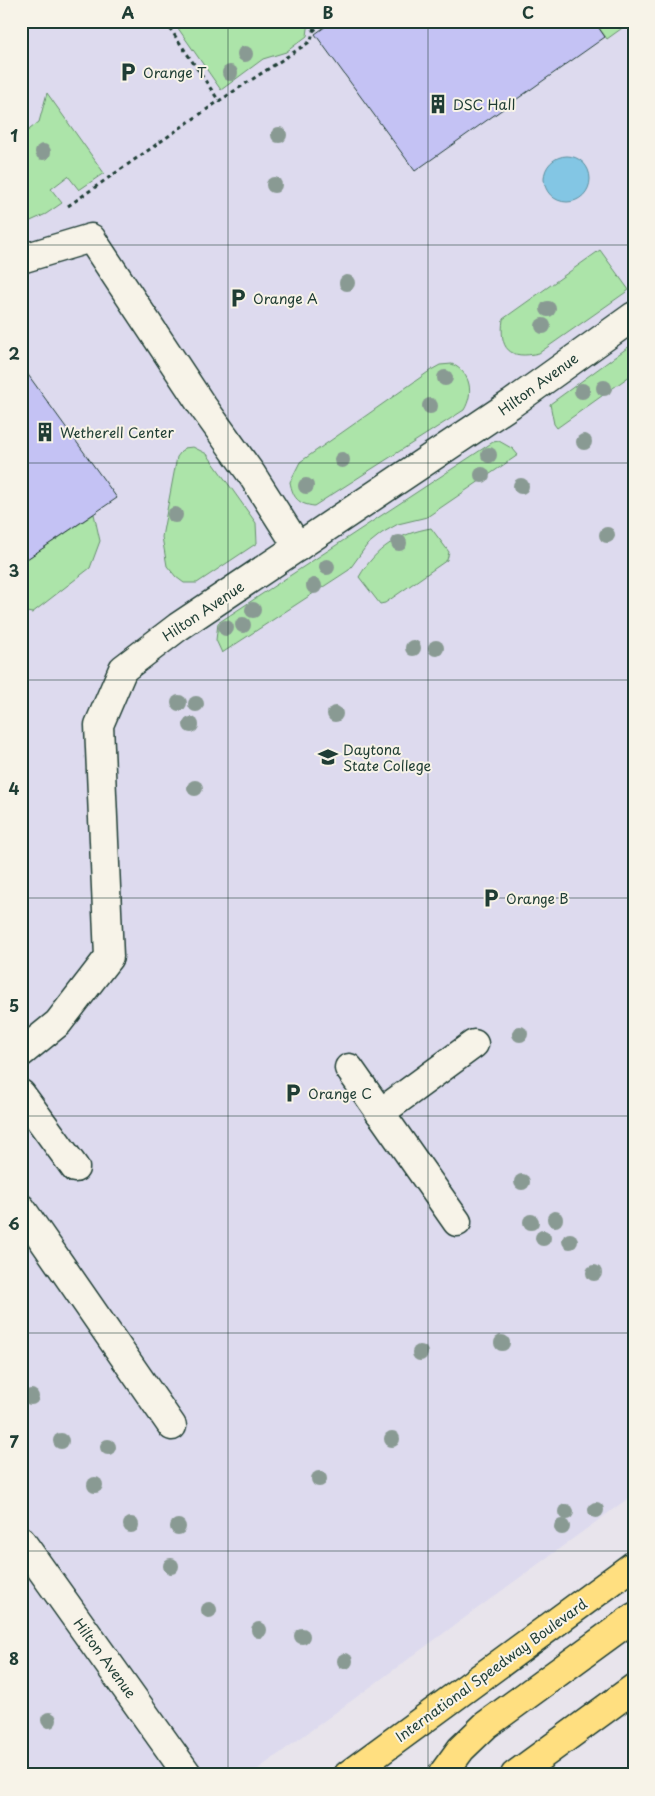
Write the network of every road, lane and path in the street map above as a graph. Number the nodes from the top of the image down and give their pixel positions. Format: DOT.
graph roads {
  1 [pos="165,21"];
  2 [pos="314,21"];
  3 [pos="326,21"];
  4 [pos="313,30"];
  5 [pos="219,101"];
  6 [pos="67,207"];
  7 [pos="21,259"];
  8 [pos="634,316"];
  9 [pos="298,547"];
  10 [pos="474,1044"];
  11 [pos="21,1053"];
  12 [pos="349,1068"];
  13 [pos="21,1094"];
  14 [pos="380,1112"];
  15 [pos="74,1168"];
  16 [pos="21,1208"];
  17 [pos="456,1222"];
  18 [pos="172,1426"];
  19 [pos="21,1541"];
  20 [pos="634,1565"];
  21 [pos="634,1617"];
  22 [pos="634,1688"];
  23 [pos="188,1775"];
  24 [pos="348,1775"];
  25 [pos="442,1775"];
  26 [pos="515,1775"];
  1 -- 5 [label="path"];
  2 -- 4 [label="path"];
  3 -- 4 [label="path"];
  4 -- 5 [label="path"];
  5 -- 6 [label="path"];
  7 -- 9 [label="street"];
  8 -- 9 [label="street, Hilton Avenue"];
  9 -- 11 [label="street, Hilton Avenue"];
  10 -- 14 [label="street"];
  12 -- 14 [label="street"];
  13 -- 15 [label="street"];
  14 -- 17 [label="street"];
  16 -- 18 [label="street"];
  19 -- 23 [label="street, Hilton Avenue"];
  20 -- 24 [label="main road, International Speedway Boulevard"];
  21 -- 25 [label="main road"];
  22 -- 26 [label="main road"];
}
